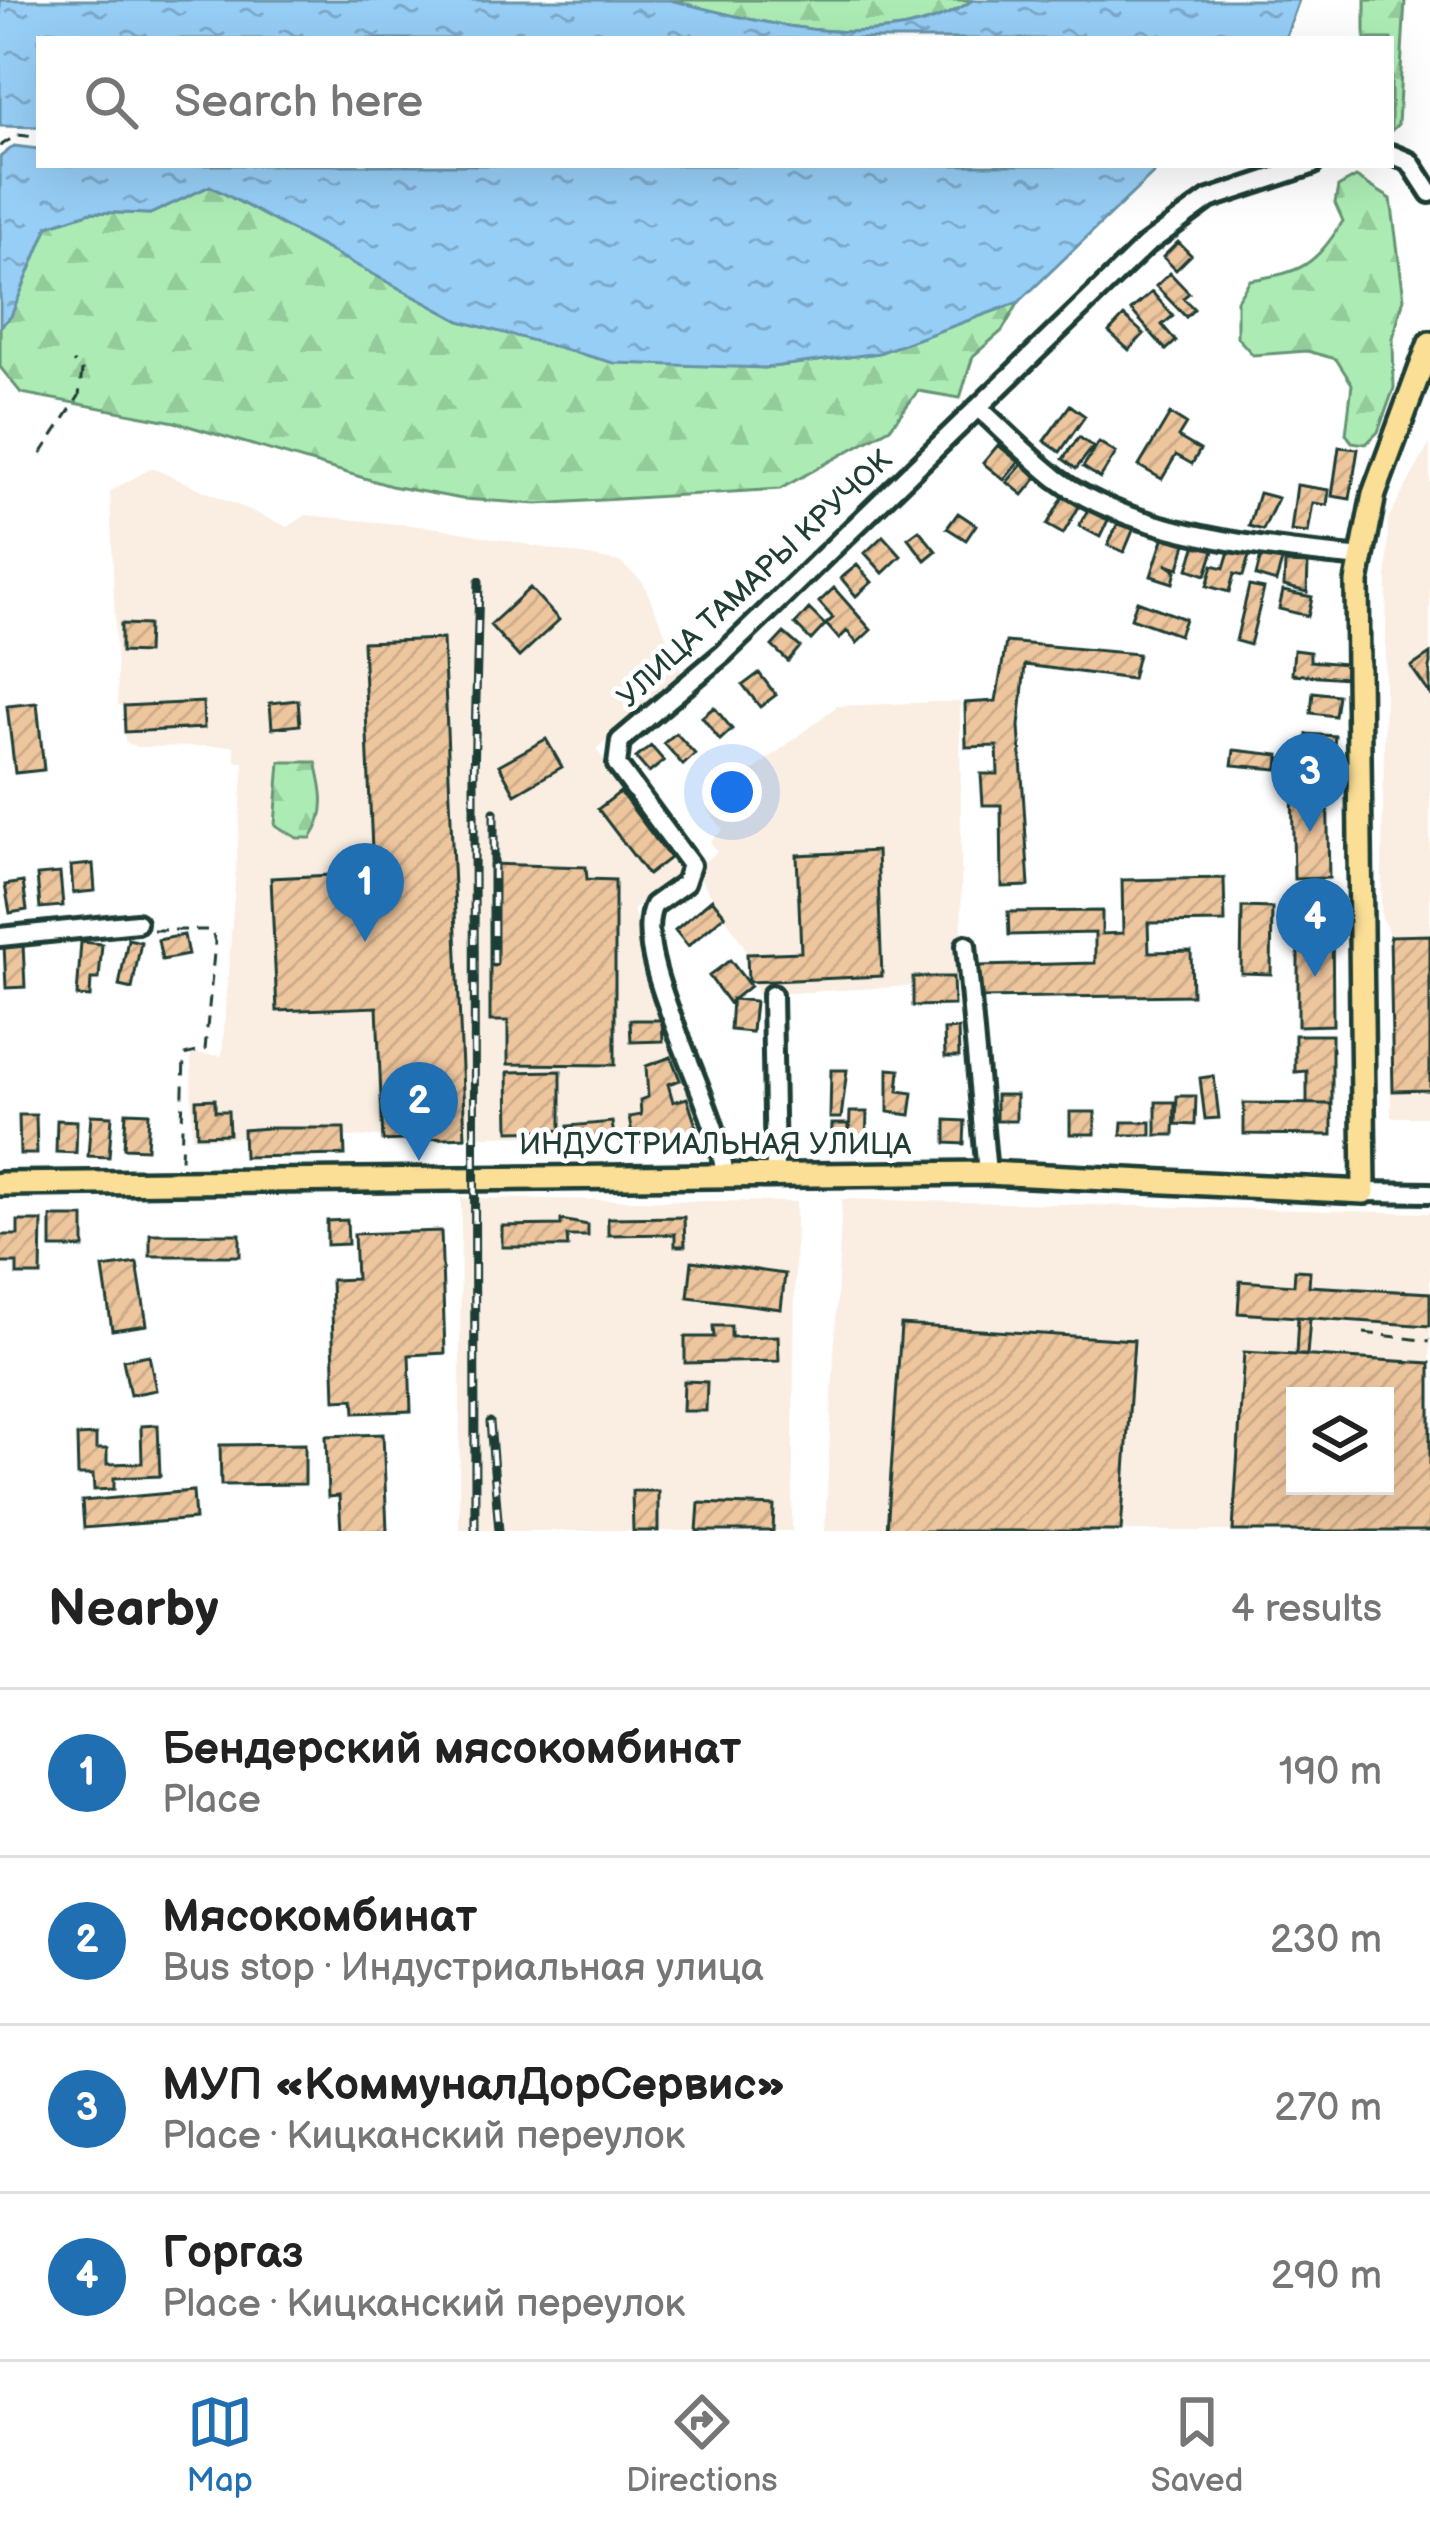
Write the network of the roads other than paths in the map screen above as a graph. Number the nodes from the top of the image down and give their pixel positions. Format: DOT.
graph roads {
  1 [pos="1394,155"];
  2 [pos="1303,168"];
  3 [pos="1430,193"];
  4 [pos="1430,343"];
  5 [pos="981,410"];
  6 [pos="1362,558"];
  7 [pos="136,923"];
  8 [pos="0,938"];
  9 [pos="966,945"];
  10 [pos="772,995"];
  11 [pos="987,1172"];
  12 [pos="775,1174"];
  13 [pos="724,1175"];
  14 [pos="0,1184"];
  15 [pos="1364,1192"];
  16 [pos="1430,1193"];
  1 -- 3 [label="street"];
  2 -- 5 [label="street, УЛИЦА ТАМАРЫ КРУЧОК"];
  4 -- 6 [label="main road"];
  5 -- 6 [label="street"];
  5 -- 13 [label="street, УЛИЦА ТАМАРЫ КРУЧОК"];
  6 -- 15 [label="main road"];
  7 -- 8 [label="street"];
  9 -- 11 [label="street"];
  10 -- 12 [label="street"];
  11 -- 12 [label="main road, ИНДУСТРИАЛЬНАЯ УЛИЦА"];
  11 -- 15 [label="main road, ИНДУСТРИАЛЬНАЯ УЛИЦА"];
  12 -- 13 [label="main road, ИНДУСТРИАЛЬНАЯ УЛИЦА"];
  13 -- 14 [label="main road, ИНДУСТРИАЛЬНАЯ УЛИЦА"];
  15 -- 16 [label="street, ИНДУСТРИАЛЬНАЯ УЛИЦА"];
}
